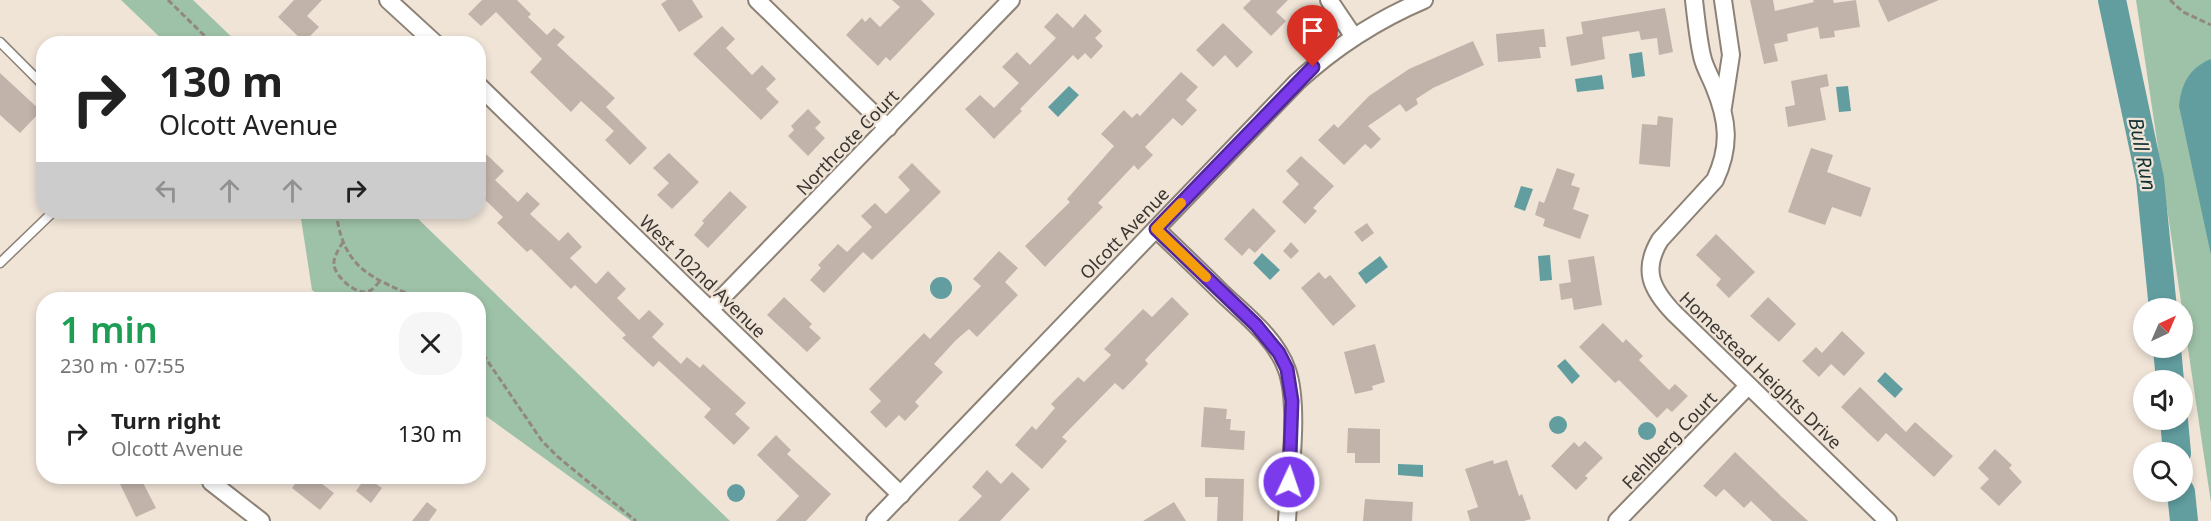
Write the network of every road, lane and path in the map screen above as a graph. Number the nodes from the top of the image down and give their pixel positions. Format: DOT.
graph roads {
  1 [pos="168,0"];
  2 [pos="388,0"];
  3 [pos="757,0"];
  4 [pos="1011,0"];
  5 [pos="1329,0"];
  6 [pos="1424,0"];
  7 [pos="1694,0"];
  8 [pos="1723,0"];
  9 [pos="2170,0"];
  10 [pos="2211,25"];
  11 [pos="205,36"];
  12 [pos="427,36"];
  13 [pos="1354,38"];
  14 [pos="0,42"];
  15 [pos="36,78"];
  16 [pos="486,93"];
  17 [pos="1723,108"];
  18 [pos="888,128"];
  19 [pos="45,219"];
  20 [pos="338,219"];
  21 [pos="1156,229"];
  22 [pos="343,243"];
  23 [pos="0,263"];
  24 [pos="380,282"];
  25 [pos="359,292"];
  26 [pos="365,292"];
  27 [pos="403,292"];
  28 [pos="710,310"];
  29 [pos="486,359"];
  30 [pos="1748,386"];
  31 [pos="214,484"];
  32 [pos="901,495"];
  33 [pos="261,521"];
  34 [pos="636,521"];
  35 [pos="875,521"];
  36 [pos="1287,521"];
  37 [pos="1617,521"];
  38 [pos="1888,521"];
  1 -- 11 [label="path"];
  2 -- 12 [label="street"];
  3 -- 18 [label="street"];
  4 -- 18 [label="street, Northcote Court"];
  5 -- 13 [label="street"];
  6 -- 13 [label="street, Olcott Avenue"];
  7 -- 17 [label="street, Homestead Heights Drive"];
  8 -- 17 [label="street, Homestead Heights Drive"];
  9 -- 10 [label="path"];
  13 -- 21 [label="street, Olcott Avenue"];
  14 -- 15 [label="lane"];
  16 -- 28 [label="street, West 102nd Avenue"];
  17 -- 30 [label="street, Homestead Heights Drive"];
  18 -- 28 [label="street, Northcote Court"];
  19 -- 23 [label="lane"];
  20 -- 22 [label="path"];
  21 -- 32 [label="street, Olcott Avenue"];
  21 -- 36 [label="street"];
  22 -- 24 [label="path"];
  22 -- 25 [label="path"];
  24 -- 26 [label="path"];
  24 -- 27 [label="path"];
  28 -- 32 [label="street, West 102nd Avenue"];
  29 -- 34 [label="path"];
  30 -- 37 [label="street, Fehlberg Court"];
  30 -- 38 [label="street, Homestead Heights Drive"];
  31 -- 33 [label="street"];
  32 -- 35 [label="street, Olcott Avenue"];
}
